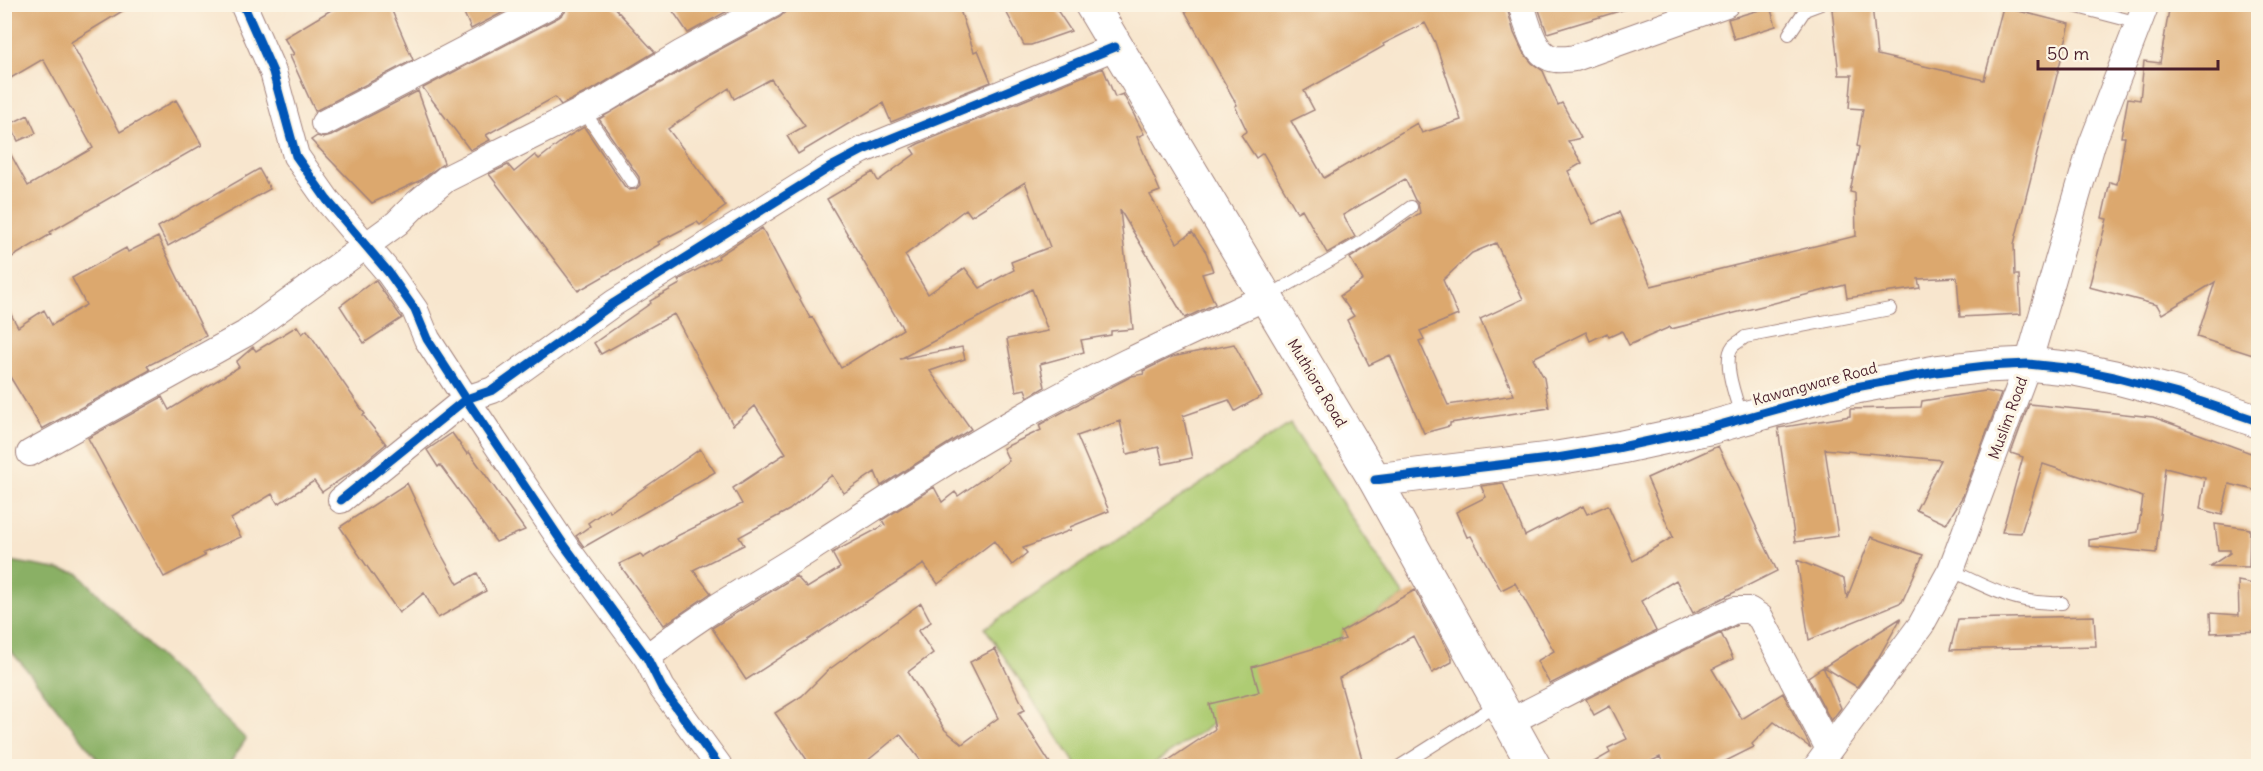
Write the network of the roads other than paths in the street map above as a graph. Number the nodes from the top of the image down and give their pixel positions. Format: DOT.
graph roads {
  1 [pos="243,4"];
  2 [pos="552,4"];
  3 [pos="772,4"];
  4 [pos="1091,4"];
  5 [pos="1521,4"];
  6 [pos="1726,4"];
  7 [pos="1821,4"];
  8 [pos="2066,4"];
  9 [pos="2142,14"];
  10 [pos="1789,34"];
  11 [pos="1115,47"];
  12 [pos="583,110"];
  13 [pos="324,123"];
  14 [pos="632,182"];
  15 [pos="1411,207"];
  16 [pos="367,246"];
  17 [pos="1266,297"];
  18 [pos="1890,309"];
  19 [pos="2028,364"];
  20 [pos="466,399"];
  21 [pos="1742,419"];
  22 [pos="2259,421"];
  23 [pos="30,453"];
  24 [pos="1375,480"];
  25 [pos="341,500"];
  26 [pos="1951,570"];
  27 [pos="2062,603"];
  28 [pos="647,658"];
  29 [pos="1504,713"];
  30 [pos="1823,758"];
  31 [pos="719,766"];
  32 [pos="1400,766"];
  33 [pos="1533,766"];
  1 -- 16 [label="street"];
  2 -- 13 [label="street"];
  3 -- 12 [label="street"];
  4 -- 11 [label="street, Muthiora Road"];
  5 -- 6 [label="street"];
  7 -- 10 [label="lane"];
  8 -- 9 [label="lane"];
  9 -- 19 [label="street, Muslim Road"];
  11 -- 17 [label="street, Muthiora Road"];
  11 -- 20 [label="street"];
  12 -- 14 [label="lane"];
  12 -- 16 [label="street"];
  15 -- 17 [label="lane"];
  16 -- 20 [label="street"];
  16 -- 23 [label="street"];
  17 -- 24 [label="street, Muthiora Road"];
  17 -- 28 [label="street"];
  18 -- 21 [label="lane"];
  19 -- 21 [label="street, Kawangware Road"];
  19 -- 22 [label="street, Kawangware Road"];
  19 -- 26 [label="street, Muslim Road"];
  20 -- 25 [label="street"];
  20 -- 28 [label="street"];
  21 -- 24 [label="street, Kawangware Road"];
  24 -- 29 [label="street, Muthiora Road"];
  26 -- 27 [label="lane"];
  26 -- 30 [label="street, Muslim Road"];
  28 -- 31 [label="street"];
  29 -- 30 [label="street"];
  29 -- 32 [label="lane"];
  29 -- 33 [label="street, Muthiora Road"];
}
